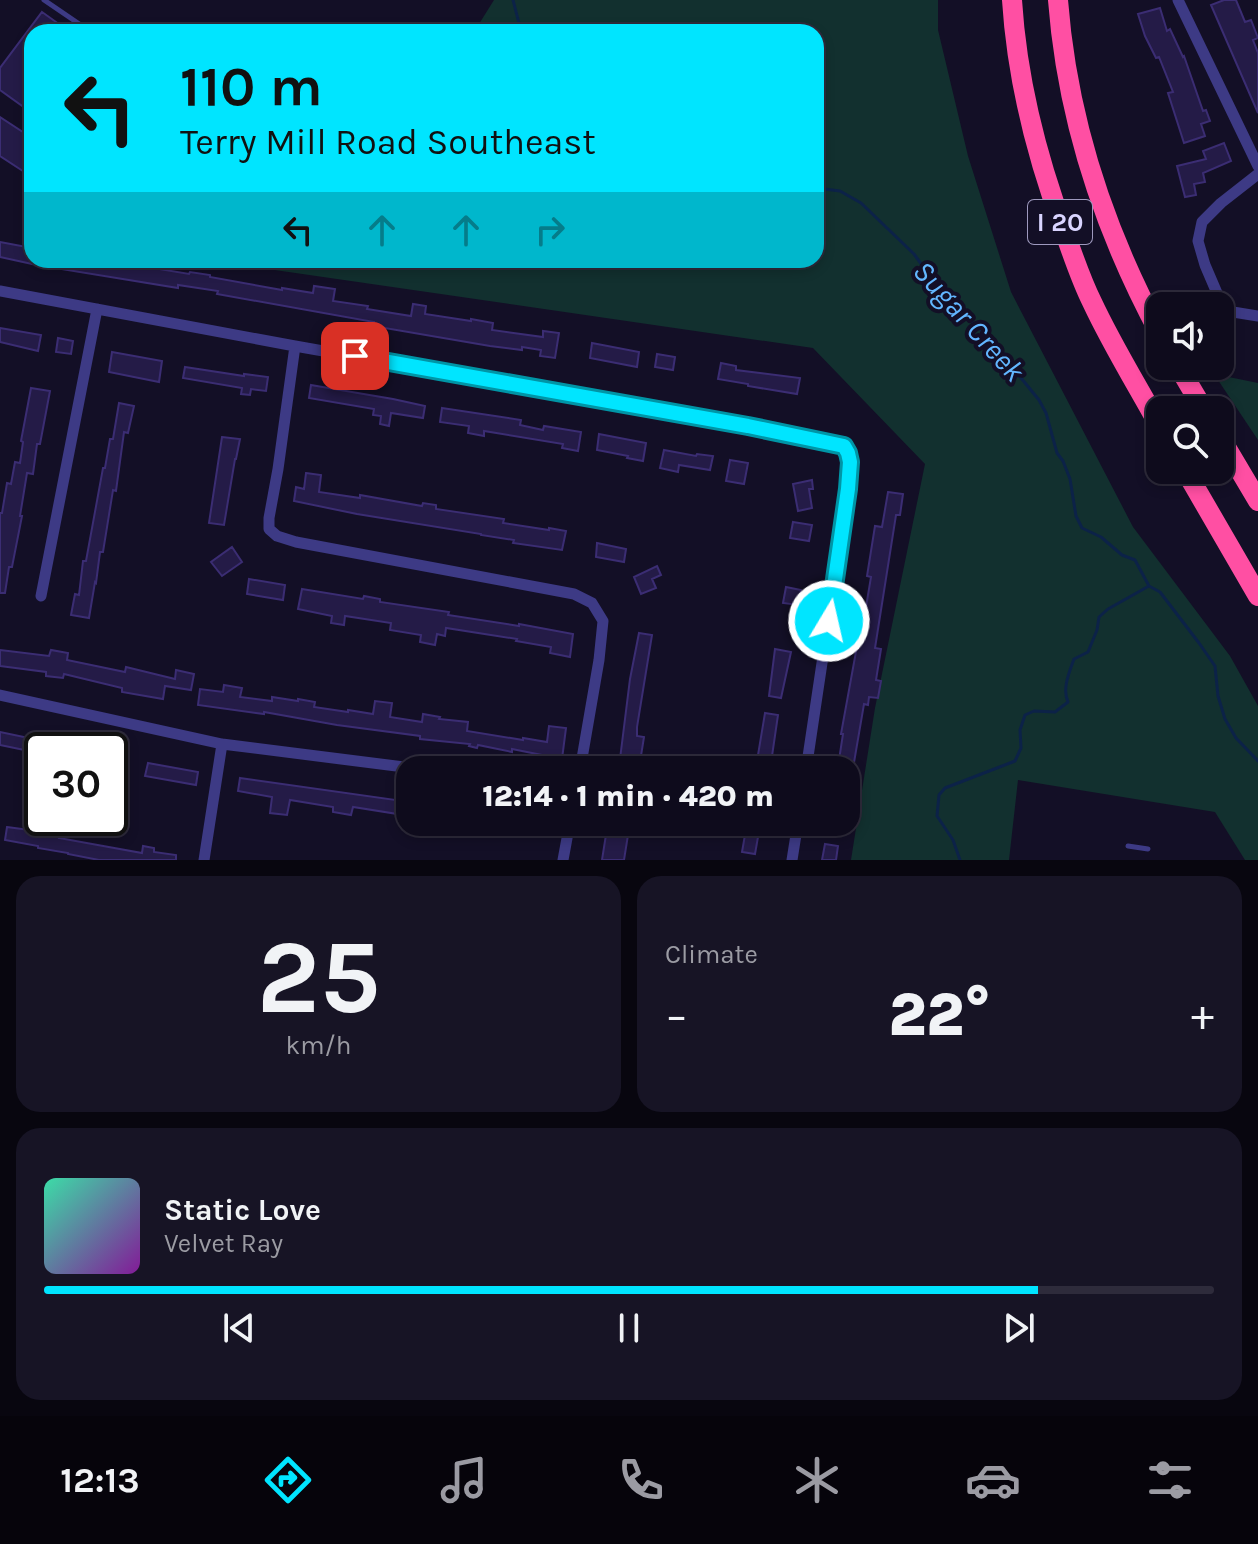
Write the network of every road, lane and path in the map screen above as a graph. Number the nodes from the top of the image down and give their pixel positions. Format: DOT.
graph roads {
  1 [pos="44,0"];
  2 [pos="1012,0"];
  3 [pos="1058,0"];
  4 [pos="1178,0"];
  5 [pos="79,24"];
  6 [pos="1258,166"];
  7 [pos="1258,174"];
  8 [pos="0,291"];
  9 [pos="1146,306"];
  10 [pos="97,309"];
  11 [pos="1258,316"];
  12 [pos="295,346"];
  13 [pos="1146,401"];
  14 [pos="1234,461"];
  15 [pos="1193,484"];
  16 [pos="1258,501"];
  17 [pos="41,596"];
  18 [pos="1258,596"];
  19 [pos="0,695"];
  20 [pos="222,744"];
  21 [pos="582,756"];
  22 [pos="808,756"];
  23 [pos="396,766"];
  24 [pos="567,836"];
  25 [pos="796,836"];
  26 [pos="1128,846"];
  27 [pos="1148,849"];
  28 [pos="204,860"];
  29 [pos="563,860"];
  30 [pos="792,860"];
  1 -- 5 [label="lane"];
  2 -- 13 [label="highway, I 20"];
  3 -- 9 [label="highway, I 20"];
  4 -- 6 [label="street"];
  7 -- 11 [label="street"];
  8 -- 10 [label="street"];
  10 -- 12 [label="street"];
  10 -- 17 [label="street"];
  12 -- 21 [label="street"];
  12 -- 22 [label="street"];
  14 -- 16 [label="highway"];
  15 -- 18 [label="highway"];
  19 -- 20 [label="street"];
  20 -- 23 [label="street"];
  20 -- 28 [label="street"];
  24 -- 29 [label="street"];
  25 -- 30 [label="street"];
  26 -- 27 [label="lane"];
}
